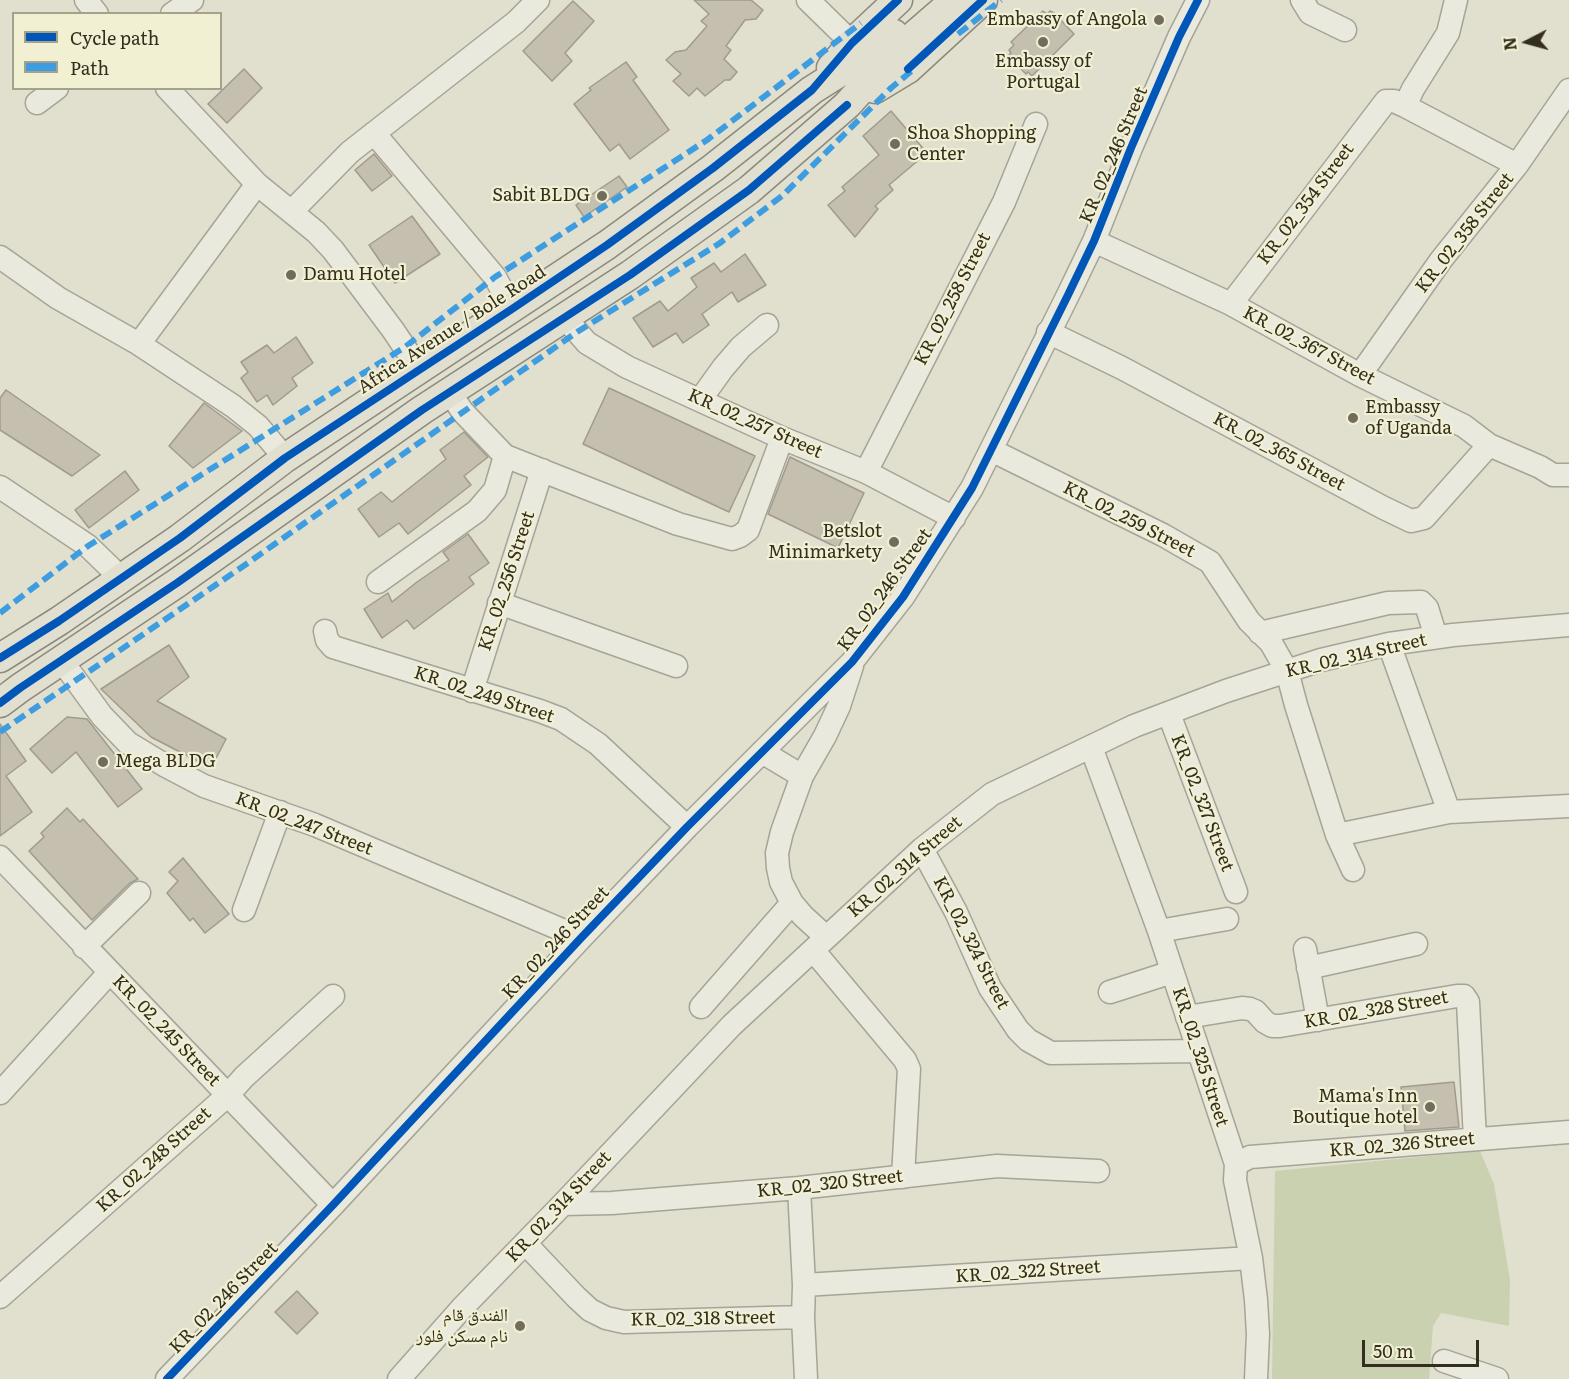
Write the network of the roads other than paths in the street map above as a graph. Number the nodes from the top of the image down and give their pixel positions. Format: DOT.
graph roads {
  1 [pos="86,0"];
  2 [pos="192,0"];
  3 [pos="537,0"];
  4 [pos="808,0"];
  5 [pos="898,0"];
  6 [pos="927,0"];
  7 [pos="955,0"];
  8 [pos="983,0"];
  9 [pos="1198,0"];
  10 [pos="1302,0"];
  11 [pos="1456,0"];
  12 [pos="95,12"];
  13 [pos="175,12"];
  14 [pos="1345,30"];
  15 [pos="852,43"];
  16 [pos="54,90"];
  17 [pos="169,90"];
  18 [pos="812,90"];
  19 [pos="1569,90"];
  20 [pos="37,103"];
  21 [pos="848,105"];
  22 [pos="1405,106"];
  23 [pos="1036,124"];
  24 [pos="374,133"];
  25 [pos="1517,165"];
  26 [pos="257,184"];
  27 [pos="292,211"];
  28 [pos="1094,241"];
  29 [pos="0,257"];
  30 [pos="1231,304"];
  31 [pos="512,309"];
  32 [pos="566,318"];
  33 [pos="767,325"];
  34 [pos="1048,332"];
  35 [pos="139,344"];
  36 [pos="419,369"];
  37 [pos="1360,375"];
  38 [pos="450,392"];
  39 [pos="700,400"];
  40 [pos="782,438"];
  41 [pos="1489,445"];
  42 [pos="991,450"];
  43 [pos="505,456"];
  44 [pos="285,458"];
  45 [pos="542,471"];
  46 [pos="866,472"];
  47 [pos="1561,475"];
  48 [pos="0,487"];
  49 [pos="954,518"];
  50 [pos="122,578"];
  51 [pos="378,582"];
  52 [pos="499,603"];
  53 [pos="1569,625"];
  54 [pos="325,631"];
  55 [pos="1260,633"];
  56 [pos="1436,637"];
  57 [pos="1389,644"];
  58 [pos="1,656"];
  59 [pos="62,660"];
  60 [pos="852,662"];
  61 [pos="676,666"];
  62 [pos="1287,671"];
  63 [pos="472,691"];
  64 [pos="0,703"];
  65 [pos="1168,714"];
  66 [pos="1091,747"];
  67 [pos="762,752"];
  68 [pos="802,776"];
  69 [pos="1569,806"];
  70 [pos="1449,812"];
  71 [pos="280,813"];
  72 [pos="687,827"];
  73 [pos="1337,835"];
  74 [pos="922,849"];
  75 [pos="0,857"];
  76 [pos="1353,870"];
  77 [pos="1236,892"];
  78 [pos="139,893"];
  79 [pos="792,903"];
  80 [pos="244,910"];
  81 [pos="1227,919"];
  82 [pos="1159,932"];
  83 [pos="581,938"];
  84 [pos="820,944"];
  85 [pos="1416,944"];
  86 [pos="84,947"];
  87 [pos="1172,972"];
  88 [pos="109,973"];
  89 [pos="1110,992"];
  90 [pos="333,996"];
  91 [pos="701,1006"];
  92 [pos="1188,1017"];
  93 [pos="1318,1020"];
  94 [pos="1198,1051"];
  95 [pos="0,1094"];
  96 [pos="228,1095"];
  97 [pos="1569,1132"];
  98 [pos="1474,1139"];
  99 [pos="1236,1164"];
  100 [pos="1098,1171"];
  101 [pos="903,1177"];
  102 [pos="799,1188"];
  103 [pos="563,1204"];
  104 [pos="333,1205"];
  105 [pos="525,1243"];
  106 [pos="1251,1258"];
  107 [pos="804,1285"];
  108 [pos="0,1297"];
  109 [pos="803,1317"];
  110 [pos="1444,1361"];
  111 [pos="406,1376"];
  112 [pos="1491,1378"];
  113 [pos="167,1379"];
  114 [pos="806,1379"];
  115 [pos="1256,1379"];
  1 -- 12 [label="street"];
  2 -- 13 [label="street"];
  3 -- 24 [label="street"];
  4 -- 15 [label="street"];
  5 -- 15 [label="main road, Africa Avenue / Bole Road"];
  6 -- 18 [label="main road, Africa Avenue / Bole Road"];
  7 -- 21 [label="main road"];
  8 -- 21 [label="main road"];
  9 -- 28 [label="street, KR_02_246 Street"];
  10 -- 14 [label="street"];
  11 -- 22 [label="street"];
  15 -- 18 [label="main road, Africa Avenue / Bole Road"];
  16 -- 20 [label="street"];
  17 -- 26 [label="street"];
  18 -- 31 [label="main road, Africa Avenue / Bole Road"];
  19 -- 25 [label="street, KR_02_358 Street"];
  21 -- 32 [label="main road"];
  22 -- 25 [label="street"];
  22 -- 30 [label="street, KR_02_354 Street"];
  23 -- 46 [label="street, KR_02_258 Street"];
  24 -- 27 [label="street"];
  24 -- 31 [label="street"];
  25 -- 37 [label="street, KR_02_358 Street"];
  26 -- 27 [label="street"];
  26 -- 35 [label="street"];
  27 -- 36 [label="street"];
  28 -- 30 [label="street, KR_02_367 Street"];
  28 -- 34 [label="street, KR_02_246 Street"];
  29 -- 35 [label="street"];
  30 -- 37 [label="street, KR_02_367 Street"];
  31 -- 36 [label="main road, Africa Avenue / Bole Road"];
  32 -- 38 [label="main road"];
  32 -- 39 [label="street, KR_02_257 Street"];
  33 -- 39 [label="street"];
  34 -- 41 [label="street, KR_02_365 Street"];
  34 -- 42 [label="street, KR_02_246 Street"];
  35 -- 44 [label="street"];
  36 -- 44 [label="main road, Africa Avenue / Bole Road"];
  37 -- 41 [label="street, KR_02_367 Street"];
  38 -- 43 [label="street"];
  38 -- 59 [label="main road"];
  39 -- 40 [label="street, KR_02_257 Street"];
  40 -- 45 [label="street"];
  40 -- 46 [label="street, KR_02_257 Street"];
  41 -- 47 [label="street, KR_02_367 Street"];
  42 -- 49 [label="street, KR_02_246 Street"];
  42 -- 55 [label="street, KR_02_259 Street"];
  43 -- 45 [label="street"];
  43 -- 51 [label="street"];
  44 -- 50 [label="main road, Africa Avenue / Bole Road"];
  45 -- 52 [label="street, KR_02_256 Street"];
  46 -- 49 [label="street, KR_02_257 Street"];
  48 -- 50 [label="street"];
  49 -- 60 [label="street, KR_02_246 Street"];
  50 -- 58 [label="main road, Africa Avenue / Bole Road"];
  52 -- 61 [label="street"];
  52 -- 63 [label="street, KR_02_256 Street"];
  53 -- 56 [label="street, KR_02_314 Street"];
  54 -- 63 [label="street, KR_02_249 Street"];
  55 -- 56 [label="street"];
  55 -- 62 [label="street, KR_02_259 Street"];
  56 -- 57 [label="street, KR_02_314 Street"];
  57 -- 62 [label="street, KR_02_314 Street"];
  57 -- 70 [label="street"];
  59 -- 64 [label="main road"];
  59 -- 71 [label="street, KR_02_247 Street"];
  60 -- 67 [label="street, KR_02_246 Street"];
  60 -- 68 [label="street"];
  62 -- 65 [label="street, KR_02_314 Street"];
  62 -- 73 [label="street, KR_02_259 Street"];
  63 -- 72 [label="street, KR_02_249 Street"];
  65 -- 66 [label="street, KR_02_314 Street"];
  65 -- 77 [label="street, KR_02_327 Street"];
  66 -- 74 [label="street, KR_02_314 Street"];
  66 -- 82 [label="street, KR_02_325 Street"];
  67 -- 68 [label="street"];
  67 -- 72 [label="street, KR_02_246 Street"];
  68 -- 79 [label="street"];
  69 -- 70 [label="street"];
  70 -- 73 [label="street"];
  71 -- 80 [label="street"];
  71 -- 83 [label="street, KR_02_247 Street"];
  72 -- 83 [label="street, KR_02_246 Street"];
  73 -- 76 [label="street, KR_02_259 Street"];
  74 -- 84 [label="street, KR_02_314 Street"];
  74 -- 94 [label="street, KR_02_324 Street"];
  75 -- 86 [label="street, KR_02_245 Street"];
  78 -- 86 [label="street"];
  79 -- 84 [label="street"];
  79 -- 91 [label="street"];
  81 -- 82 [label="street"];
  82 -- 87 [label="street, KR_02_325 Street"];
  83 -- 104 [label="street, KR_02_246 Street"];
  84 -- 101 [label="street"];
  84 -- 103 [label="street, KR_02_314 Street"];
  85 -- 93 [label="street"];
  86 -- 88 [label="street, KR_02_245 Street"];
  87 -- 89 [label="street"];
  87 -- 92 [label="street, KR_02_325 Street"];
  88 -- 95 [label="street"];
  88 -- 96 [label="street, KR_02_245 Street"];
  90 -- 96 [label="street, KR_02_248 Street"];
  92 -- 93 [label="street, KR_02_328 Street"];
  92 -- 94 [label="street, KR_02_325 Street"];
  93 -- 98 [label="street, KR_02_328 Street"];
  94 -- 99 [label="street, KR_02_325 Street"];
  96 -- 104 [label="street, KR_02_245 Street"];
  96 -- 108 [label="street, KR_02_248 Street"];
  97 -- 98 [label="street, KR_02_326 Street"];
  98 -- 99 [label="street, KR_02_326 Street"];
  99 -- 106 [label="street, KR_02_325 Street"];
  100 -- 101 [label="street, KR_02_320 Street"];
  101 -- 102 [label="street, KR_02_320 Street"];
  102 -- 103 [label="street, KR_02_320 Street"];
  102 -- 107 [label="street"];
  103 -- 105 [label="street, KR_02_314 Street"];
  104 -- 113 [label="street, KR_02_246 Street"];
  105 -- 109 [label="street, KR_02_318 Street"];
  105 -- 111 [label="street, KR_02_314 Street"];
  106 -- 107 [label="street, KR_02_322 Street"];
  106 -- 115 [label="street, KR_02_325 Street"];
  107 -- 109 [label="street"];
  109 -- 114 [label="street"];
  110 -- 112 [label="street"];
}
